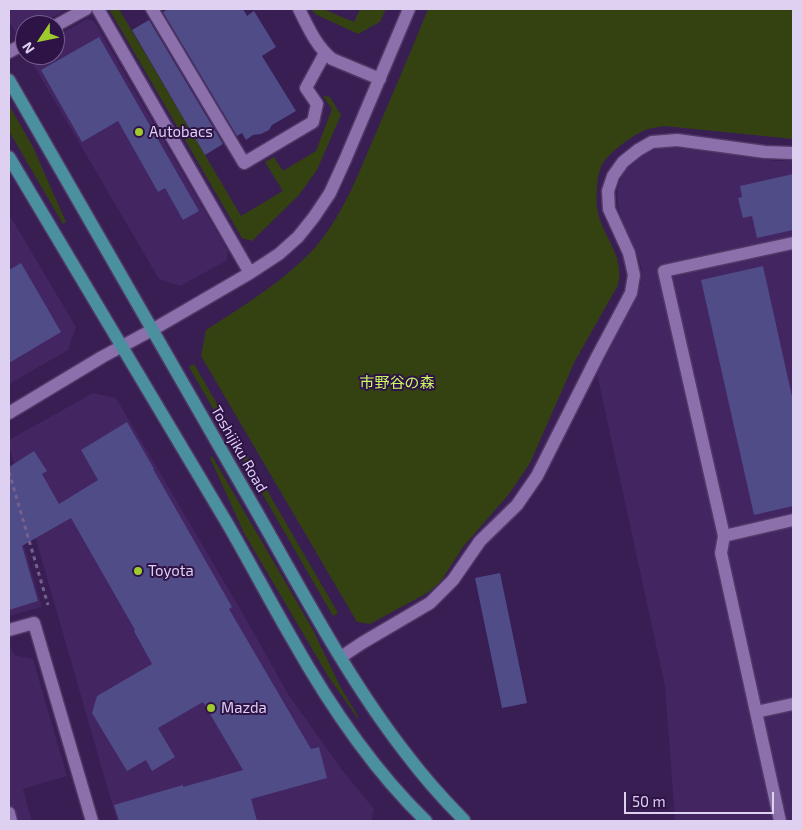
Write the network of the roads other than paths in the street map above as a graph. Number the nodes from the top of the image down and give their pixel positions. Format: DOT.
graph roads {
  1 [pos="86,9"];
  2 [pos="98,9"];
  3 [pos="152,9"];
  4 [pos="299,9"];
  5 [pos="409,9"];
  6 [pos="65,21"];
  7 [pos="325,54"];
  8 [pos="380,79"];
  9 [pos="9,80"];
  10 [pos="793,153"];
  11 [pos="9,157"];
  12 [pos="793,242"];
  13 [pos="250,273"];
  14 [pos="152,330"];
  15 [pos="122,346"];
  16 [pos="9,413"];
  17 [pos="793,520"];
  18 [pos="724,536"];
  19 [pos="9,630"];
  20 [pos="341,658"];
  21 [pos="793,704"];
  22 [pos="756,712"];
  23 [pos="9,813"];
  24 [pos="11,821"];
  25 [pos="92,821"];
  26 [pos="426,821"];
  27 [pos="464,821"];
  28 [pos="780,821"];
  1 -- 6 [label="street"];
  2 -- 13 [label="street"];
  3 -- 7 [label="street"];
  4 -- 7 [label="street"];
  5 -- 8 [label="street"];
  7 -- 8 [label="street"];
  8 -- 13 [label="street"];
  9 -- 14 [label="main road, Toshijiku Road"];
  10 -- 20 [label="street"];
  11 -- 15 [label="main road"];
  12 -- 18 [label="street"];
  13 -- 14 [label="street"];
  14 -- 15 [label="street"];
  14 -- 20 [label="main road, Toshijiku Road"];
  15 -- 16 [label="street"];
  15 -- 26 [label="main road"];
  17 -- 18 [label="street"];
  18 -- 22 [label="street"];
  19 -- 25 [label="street"];
  20 -- 27 [label="main road, Toshijiku Road"];
  21 -- 22 [label="street"];
  22 -- 28 [label="street"];
  23 -- 24 [label="street"];
}
